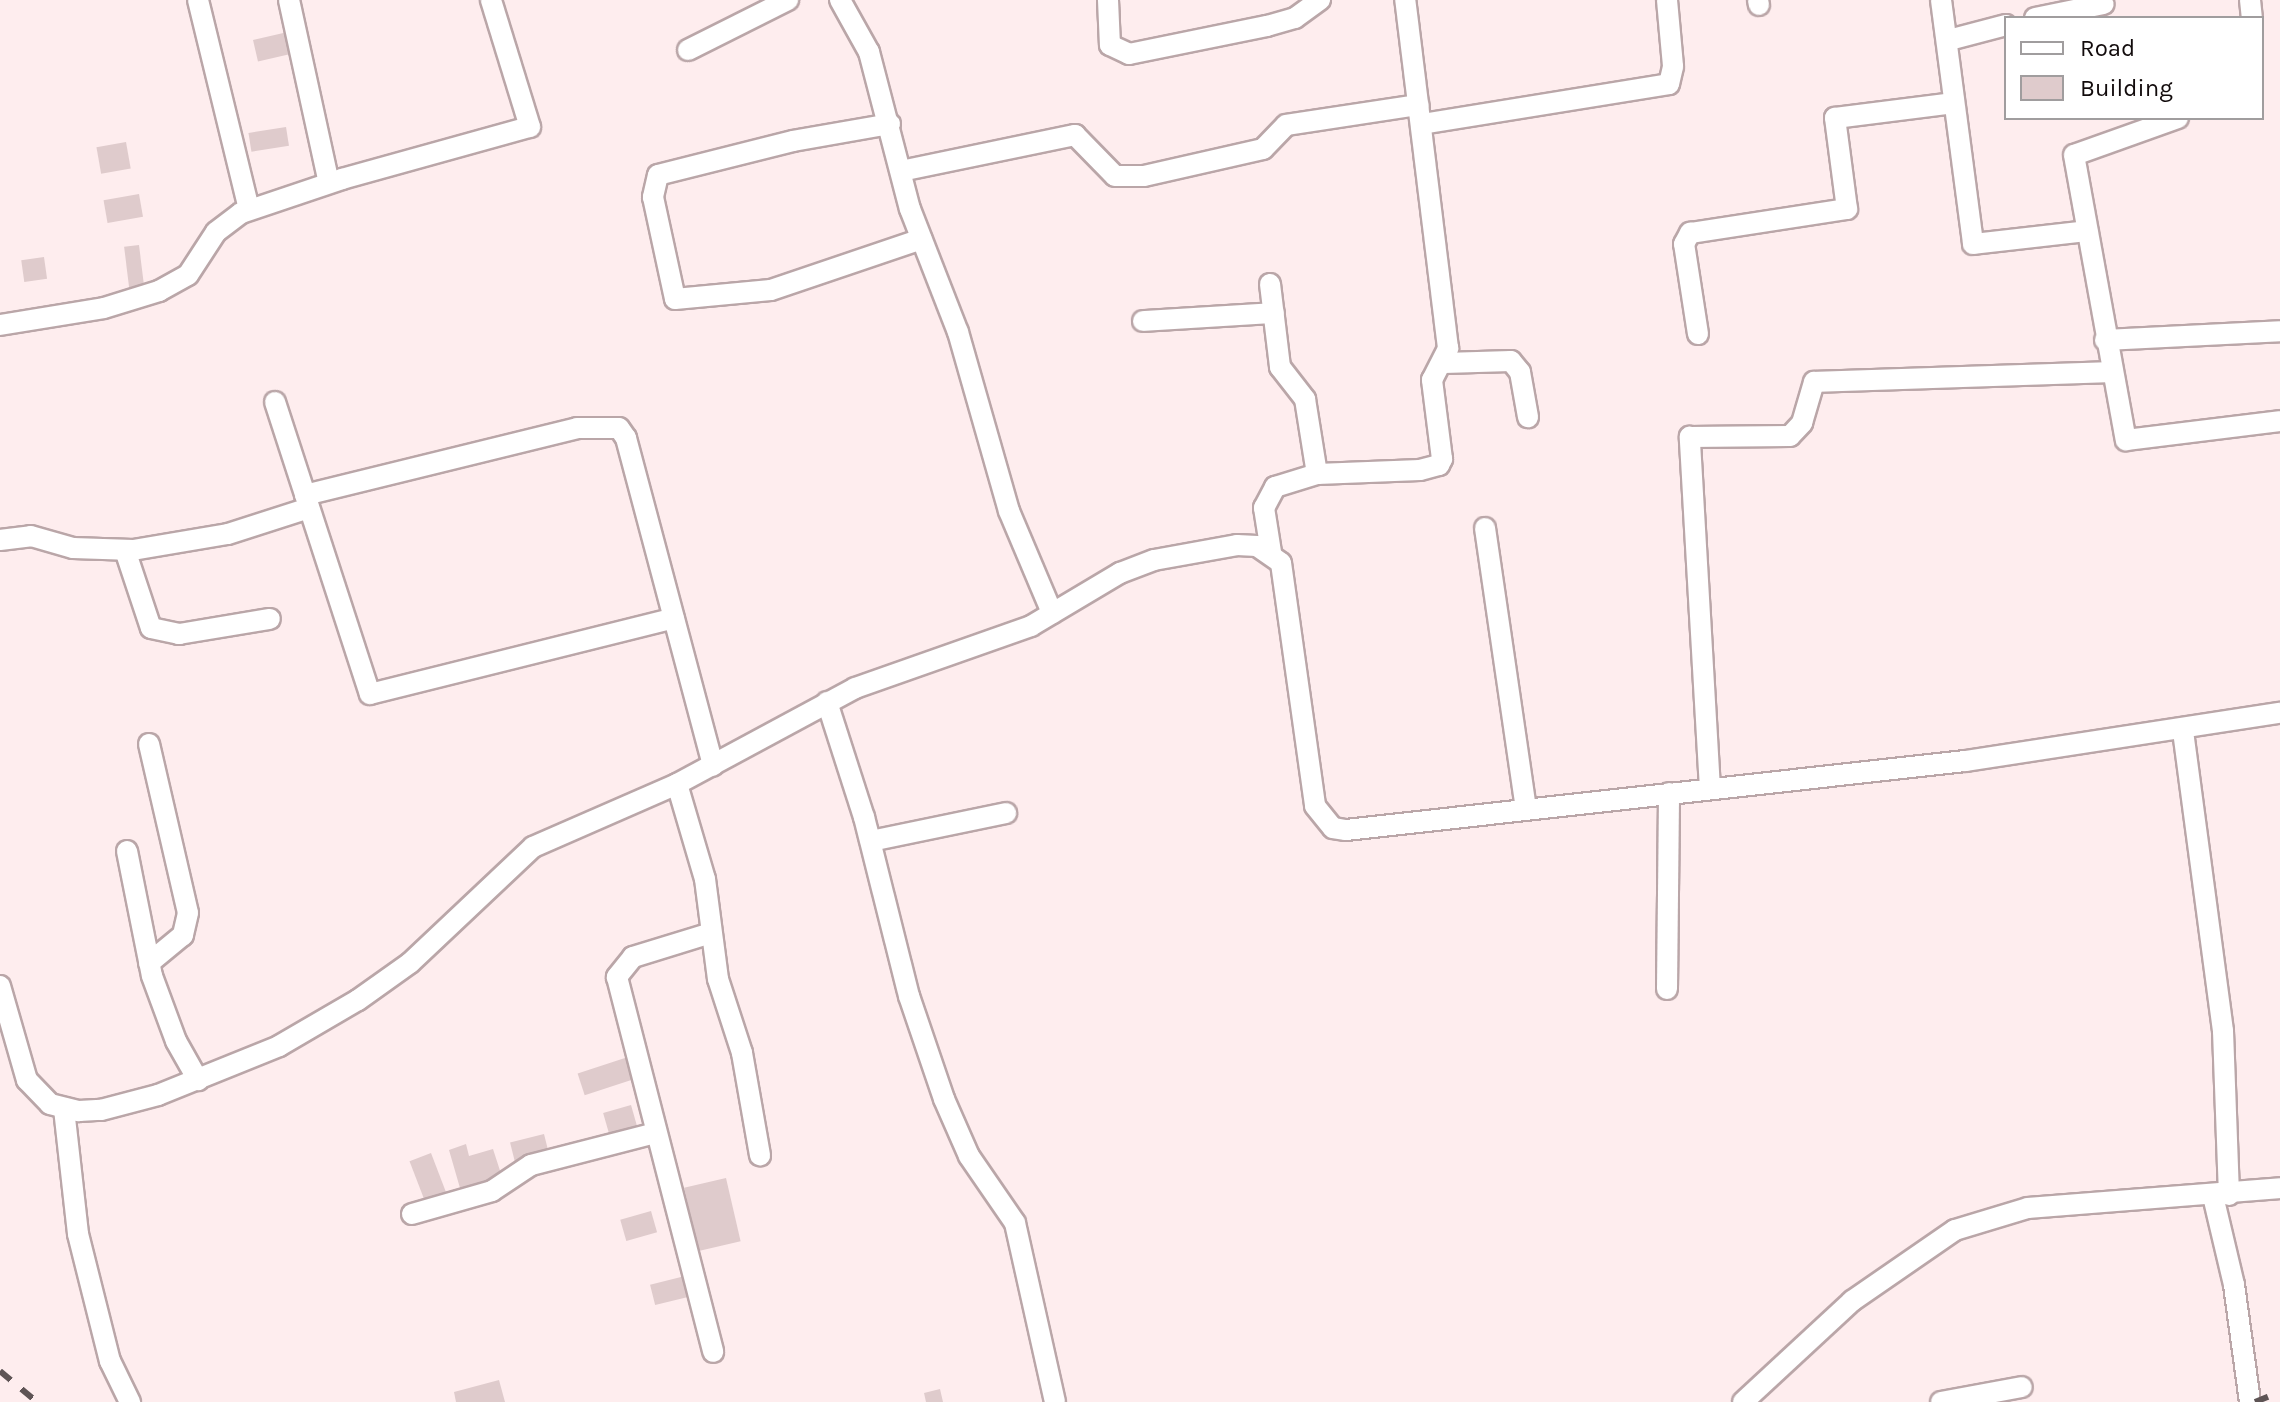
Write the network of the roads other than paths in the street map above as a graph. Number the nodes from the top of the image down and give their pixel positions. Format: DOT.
graph roads {
  1 [pos="198,0"];
  2 [pos="289,0"];
  3 [pos="491,0"];
  4 [pos="788,0"];
  5 [pos="840,0"];
  6 [pos="1108,0"];
  7 [pos="1320,0"];
  8 [pos="1405,0"];
  9 [pos="1667,0"];
  10 [pos="1941,0"];
  11 [pos="2104,4"];
  12 [pos="2040,11"];
  13 [pos="2004,26"];
  14 [pos="1949,40"];
  15 [pos="688,50"];
  16 [pos="1954,103"];
  17 [pos="1420,115"];
  18 [pos="2172,120"];
  19 [pos="890,124"];
  20 [pos="901,171"];
  21 [pos="329,183"];
  22 [pos="249,209"];
  23 [pos="2087,231"];
  24 [pos="922,239"];
  25 [pos="1270,284"];
  26 [pos="1274,313"];
  27 [pos="1143,321"];
  28 [pos="0,325"];
  29 [pos="2280,331"];
  30 [pos="1698,334"];
  31 [pos="2105,340"];
  32 [pos="1444,363"];
  33 [pos="2111,372"];
  34 [pos="275,402"];
  35 [pos="1528,417"];
  36 [pos="2280,421"];
  37 [pos="1317,474"];
  38 [pos="307,501"];
  39 [pos="1485,528"];
  40 [pos="0,540"];
  41 [pos="125,550"];
  42 [pos="1271,552"];
  43 [pos="1052,613"];
  44 [pos="674,618"];
  45 [pos="270,619"];
  46 [pos="827,702"];
  47 [pos="2280,713"];
  48 [pos="2183,731"];
  49 [pos="149,744"];
  50 [pos="713,766"];
  51 [pos="677,784"];
  52 [pos="1710,789"];
  53 [pos="1669,793"];
  54 [pos="1526,809"];
  55 [pos="1006,813"];
  56 [pos="871,841"];
  57 [pos="127,851"];
  58 [pos="711,933"];
  59 [pos="149,963"];
  60 [pos="0,986"];
  61 [pos="1667,989"];
  62 [pos="3,1012"];
  63 [pos="198,1080"];
  64 [pos="64,1109"];
  65 [pos="656,1133"];
  66 [pos="760,1155"];
  67 [pos="2280,1188"];
  68 [pos="2221,1196"];
  69 [pos="412,1214"];
  70 [pos="713,1352"];
  71 [pos="2022,1387"];
  72 [pos="130,1402"];
  73 [pos="1055,1402"];
  74 [pos="1743,1402"];
  75 [pos="1941,1402"];
  76 [pos="2250,1402"];
  1 -- 22 [label="street"];
  2 -- 21 [label="street"];
  3 -- 21 [label="street"];
  4 -- 15 [label="street"];
  5 -- 19 [label="street"];
  6 -- 7 [label="street"];
  8 -- 17 [label="street"];
  9 -- 17 [label="street"];
  10 -- 14 [label="street"];
  11 -- 12 [label="street"];
  13 -- 14 [label="street"];
  14 -- 16 [label="street"];
  16 -- 23 [label="street"];
  16 -- 30 [label="street"];
  17 -- 20 [label="street"];
  17 -- 32 [label="street"];
  18 -- 23 [label="street"];
  19 -- 20 [label="street"];
  19 -- 24 [label="street"];
  20 -- 24 [label="street"];
  21 -- 22 [label="street"];
  22 -- 28 [label="street"];
  23 -- 31 [label="street"];
  24 -- 43 [label="street"];
  25 -- 26 [label="street"];
  26 -- 27 [label="street"];
  26 -- 37 [label="street"];
  29 -- 31 [label="street"];
  31 -- 33 [label="street"];
  32 -- 35 [label="street"];
  32 -- 37 [label="street"];
  33 -- 36 [label="street"];
  33 -- 52 [label="street"];
  34 -- 38 [label="street"];
  37 -- 42 [label="street"];
  38 -- 41 [label="street"];
  38 -- 44 [label="street"];
  38 -- 44 [label="street"];
  39 -- 54 [label="street"];
  40 -- 41 [label="street"];
  41 -- 45 [label="street"];
  42 -- 43 [label="street"];
  42 -- 54 [label="street"];
  43 -- 46 [label="street"];
  44 -- 50 [label="street"];
  46 -- 50 [label="street"];
  46 -- 56 [label="street"];
  47 -- 48 [label="street"];
  48 -- 52 [label="street"];
  48 -- 68 [label="street"];
  49 -- 59 [label="street"];
  50 -- 51 [label="street"];
  51 -- 58 [label="street"];
  51 -- 63 [label="street"];
  52 -- 53 [label="street"];
  53 -- 54 [label="street"];
  53 -- 61 [label="street"];
  55 -- 56 [label="street"];
  56 -- 73 [label="street"];
  57 -- 59 [label="street"];
  58 -- 65 [label="street"];
  58 -- 66 [label="street"];
  59 -- 63 [label="street"];
  60 -- 62 [label="street"];
  62 -- 64 [label="street"];
  63 -- 64 [label="street"];
  64 -- 72 [label="street"];
  65 -- 69 [label="street"];
  65 -- 70 [label="street"];
  67 -- 68 [label="street"];
  68 -- 74 [label="street"];
  68 -- 76 [label="street"];
  71 -- 75 [label="street"];
}
